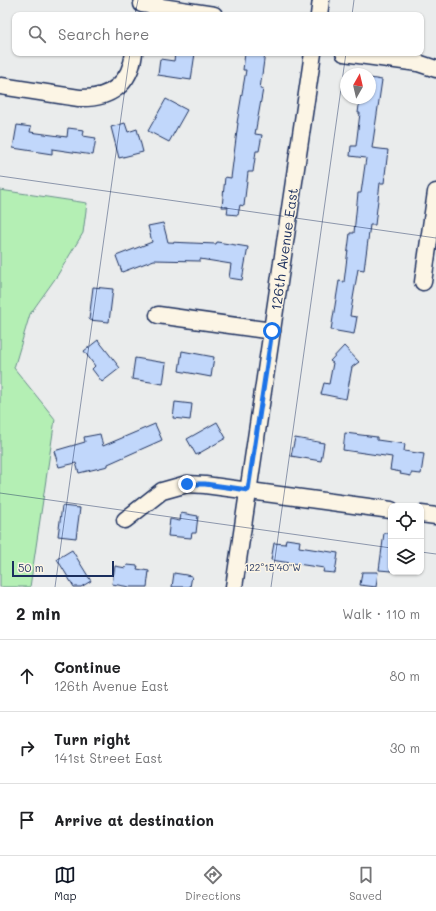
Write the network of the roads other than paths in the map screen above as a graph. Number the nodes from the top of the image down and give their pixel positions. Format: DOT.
graph roads {
  1 [pos="321,0"];
  2 [pos="141,6"];
  3 [pos="190,12"];
  4 [pos="319,12"];
  5 [pos="133,56"];
  6 [pos="313,56"];
  7 [pos="366,56"];
  8 [pos="436,69"];
  9 [pos="1,86"];
  10 [pos="436,192"];
  11 [pos="424,282"];
  12 [pos="158,315"];
  13 [pos="272,331"];
  14 [pos="248,490"];
  15 [pos="388,510"];
  16 [pos="424,514"];
  17 [pos="436,516"];
  18 [pos="125,520"];
  19 [pos="234,587"];
  1 -- 4 [label="street"];
  2 -- 3 [label="street"];
  5 -- 9 [label="street"];
  6 -- 13 [label="street, 126th Avenue East"];
  7 -- 8 [label="street"];
  10 -- 11 [label="street"];
  12 -- 13 [label="street"];
  13 -- 14 [label="street, 126th Avenue East"];
  14 -- 15 [label="street"];
  14 -- 18 [label="street"];
  14 -- 19 [label="street, 126th Avenue East"];
  16 -- 17 [label="street"];
}
